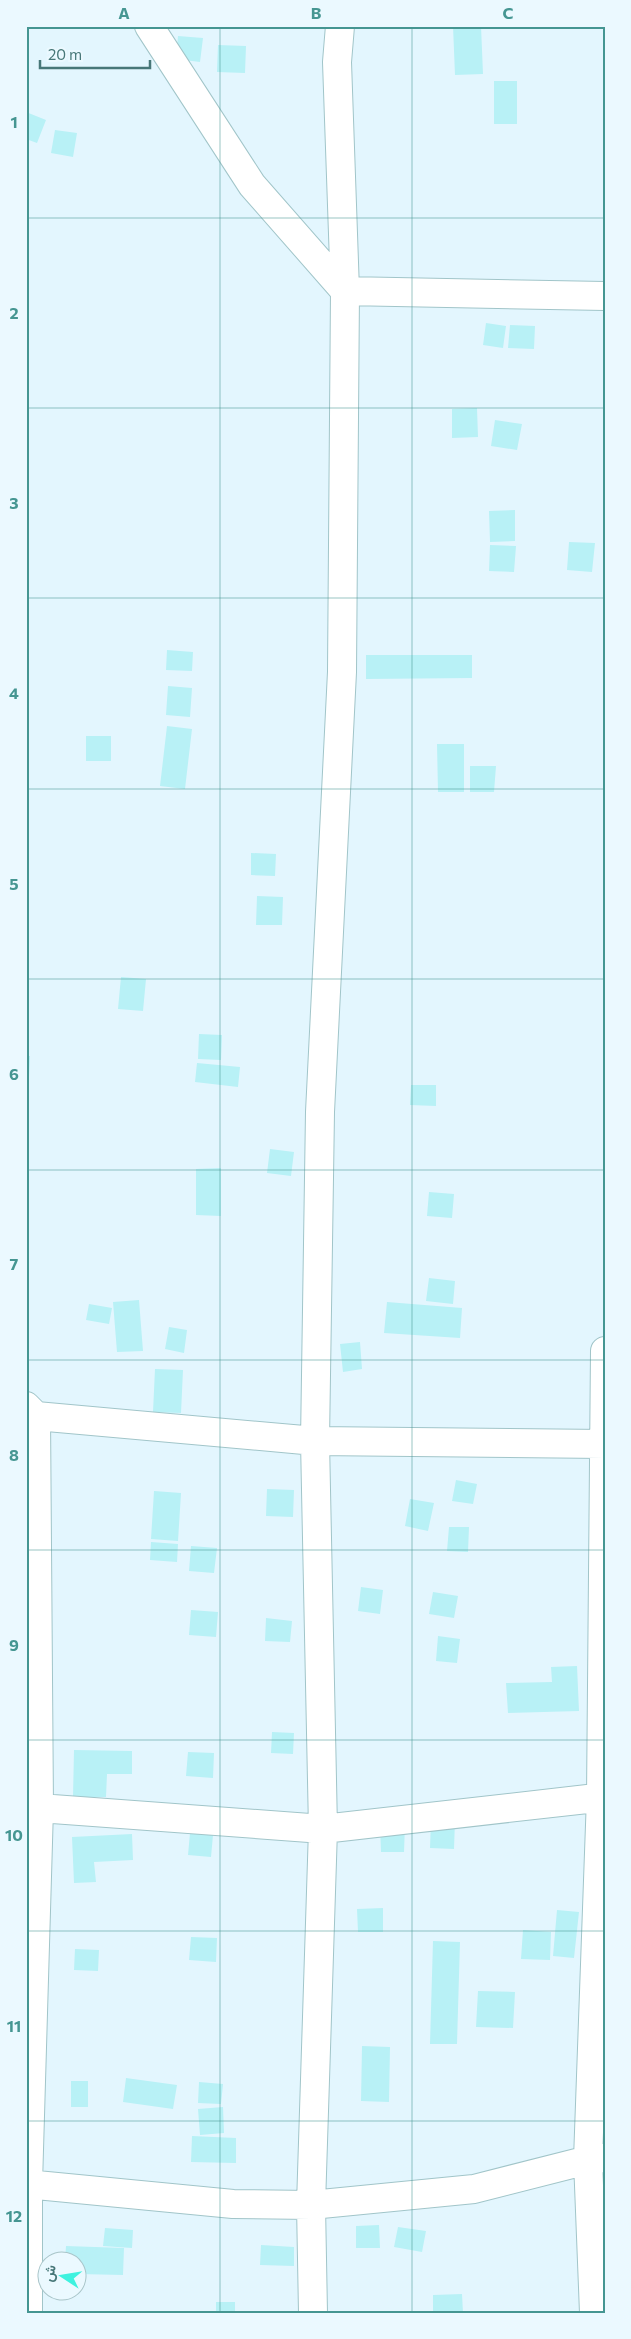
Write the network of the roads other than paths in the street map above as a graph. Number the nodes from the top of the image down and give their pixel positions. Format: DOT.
graph roads {
  1 [pos="149,26"];
  2 [pos="340,26"];
  3 [pos="345,291"];
  4 [pos="605,296"];
  5 [pos="605,1351"];
  6 [pos="31,1411"];
  7 [pos="315,1441"];
  8 [pos="604,1444"];
  9 [pos="603,1797"];
  10 [pos="39,1808"];
  11 [pos="323,1829"];
  12 [pos="596,2159"];
  13 [pos="27,2184"];
  14 [pos="311,2205"];
  15 [pos="28,2313"];
  16 [pos="313,2313"];
  17 [pos="594,2313"];
  1 -- 3 [label="street"];
  2 -- 3 [label="street"];
  3 -- 4 [label="street"];
  3 -- 7 [label="street"];
  5 -- 8 [label="street"];
  6 -- 7 [label="street"];
  6 -- 10 [label="street"];
  7 -- 8 [label="street"];
  7 -- 11 [label="street"];
  8 -- 9 [label="street"];
  9 -- 11 [label="street"];
  9 -- 12 [label="street"];
  10 -- 11 [label="street"];
  10 -- 13 [label="street"];
  11 -- 14 [label="street"];
  12 -- 14 [label="street"];
  12 -- 17 [label="street"];
  13 -- 14 [label="street"];
  13 -- 15 [label="street"];
  14 -- 16 [label="street"];
}
